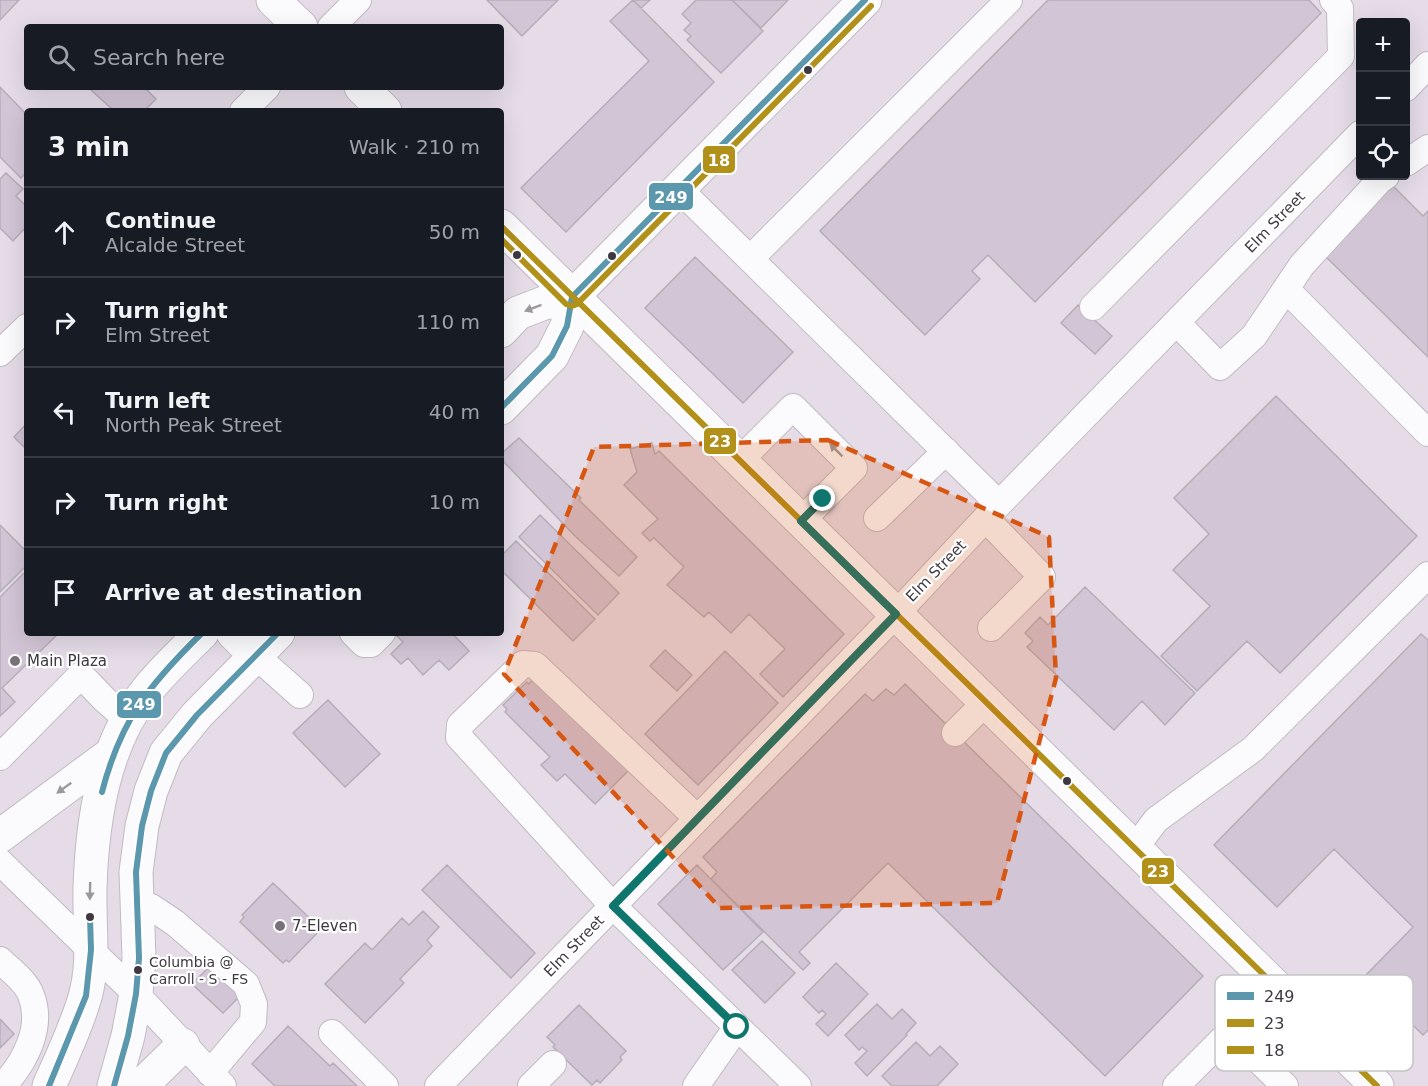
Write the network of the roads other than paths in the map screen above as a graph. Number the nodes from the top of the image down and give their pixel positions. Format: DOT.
graph roads {
  1 [pos="273,0"];
  2 [pos="358,0"];
  3 [pos="865,0"];
  4 [pos="1009,0"];
  5 [pos="1333,0"];
  6 [pos="298,24"];
  7 [pos="334,24"];
  8 [pos="1428,65"];
  9 [pos="1410,84"];
  10 [pos="264,90"];
  11 [pos="364,90"];
  12 [pos="246,108"];
  13 [pos="382,108"];
  14 [pos="1356,138"];
  15 [pos="1428,148"];
  16 [pos="1410,160"];
  17 [pos="1380,180"];
  18 [pos="679,189"];
  19 [pos="504,229"];
  20 [pos="750,259"];
  21 [pos="1286,290"];
  22 [pos="572,297"];
  23 [pos="1093,307"];
  24 [pos="1177,323"];
  25 [pos="504,328"];
  26 [pos="24,330"];
  27 [pos="0,353"];
  28 [pos="504,405"];
  29 [pos="1428,433"];
  30 [pos="946,451"];
  31 [pos="739,461"];
  32 [pos="992,512"];
  33 [pos="878,518"];
  34 [pos="801,521"];
  35 [pos="1428,575"];
  36 [pos="896,614"];
  37 [pos="991,628"];
  38 [pos="199,636"];
  39 [pos="356,636"];
  40 [pos="379,636"];
  41 [pos="256,640"];
  42 [pos="300,695"];
  43 [pos="986,702"];
  44 [pos="128,720"];
  45 [pos="955,733"];
  46 [pos="111,754"];
  47 [pos="0,757"];
  48 [pos="697,818"];
  49 [pos="0,836"];
  50 [pos="1135,848"];
  51 [pos="0,862"];
  52 [pos="137,904"];
  53 [pos="613,906"];
  54 [pos="91,950"];
  55 [pos="0,960"];
  56 [pos="1264,975"];
  57 [pos="136,994"];
  58 [pos="737,1027"];
  59 [pos="332,1033"];
  60 [pos="183,1045"];
  61 [pos="1215,1047"];
  62 [pos="553,1064"];
  63 [pos="1270,1071"];
  64 [pos="1362,1071"];
  65 [pos="216,1079"];
  66 [pos="440,1085"];
  67 [pos="3,1086"];
  68 [pos="49,1086"];
  69 [pos="114,1086"];
  70 [pos="141,1086"];
  71 [pos="385,1086"];
  72 [pos="531,1086"];
  73 [pos="696,1086"];
  74 [pos="798,1086"];
  75 [pos="1176,1086"];
  76 [pos="1286,1086"];
  77 [pos="1377,1086"];
  1 -- 6 [label="main road"];
  2 -- 7 [label="street"];
  3 -- 18 [label="main road"];
  4 -- 20 [label="street"];
  5 -- 23 [label="street"];
  8 -- 9 [label="street"];
  10 -- 12 [label="street"];
  11 -- 13 [label="main road"];
  14 -- 24 [label="street, Elm Street"];
  15 -- 16 [label="street"];
  17 -- 21 [label="street"];
  18 -- 20 [label="street"];
  18 -- 22 [label="main road"];
  19 -- 22 [label="main road"];
  20 -- 30 [label="street"];
  21 -- 24 [label="street"];
  21 -- 29 [label="street"];
  22 -- 25 [label="main road, one-way"];
  22 -- 28 [label="main road"];
  22 -- 31 [label="main road"];
  24 -- 32 [label="street, Elm Street"];
  26 -- 27 [label="street"];
  30 -- 32 [label="street"];
  30 -- 33 [label="street"];
  31 -- 34 [label="main road"];
  34 -- 31 [label="street, one-way"];
  32 -- 36 [label="street, Elm Street"];
  32 -- 37 [label="street"];
  34 -- 36 [label="main road"];
  35 -- 50 [label="street"];
  36 -- 43 [label="main road"];
  36 -- 48 [label="street, Elm Street"];
  38 -- 44 [label="main road"];
  39 -- 40 [label="street"];
  41 -- 42 [label="street"];
  41 -- 52 [label="main road"];
  43 -- 45 [label="street"];
  43 -- 50 [label="main road"];
  44 -- 46 [label="main road"];
  44 -- 47 [label="street"];
  46 -- 49 [label="main road, one-way"];
  46 -- 54 [label="main road, one-way"];
  48 -- 53 [label="street, Elm Street"];
  48 -- 53 [label="street"];
  50 -- 56 [label="main road"];
  51 -- 54 [label="street"];
  52 -- 57 [label="main road"];
  52 -- 65 [label="street"];
  53 -- 58 [label="street"];
  53 -- 66 [label="street, Elm Street"];
  54 -- 57 [label="street"];
  54 -- 68 [label="main road"];
  55 -- 67 [label="street"];
  57 -- 60 [label="street"];
  57 -- 69 [label="main road"];
  58 -- 73 [label="street"];
  58 -- 74 [label="street"];
  59 -- 71 [label="street"];
  60 -- 65 [label="street"];
  60 -- 70 [label="main road"];
  61 -- 75 [label="street"];
  62 -- 72 [label="street"];
  63 -- 76 [label="street"];
  64 -- 77 [label="main road"];
}
